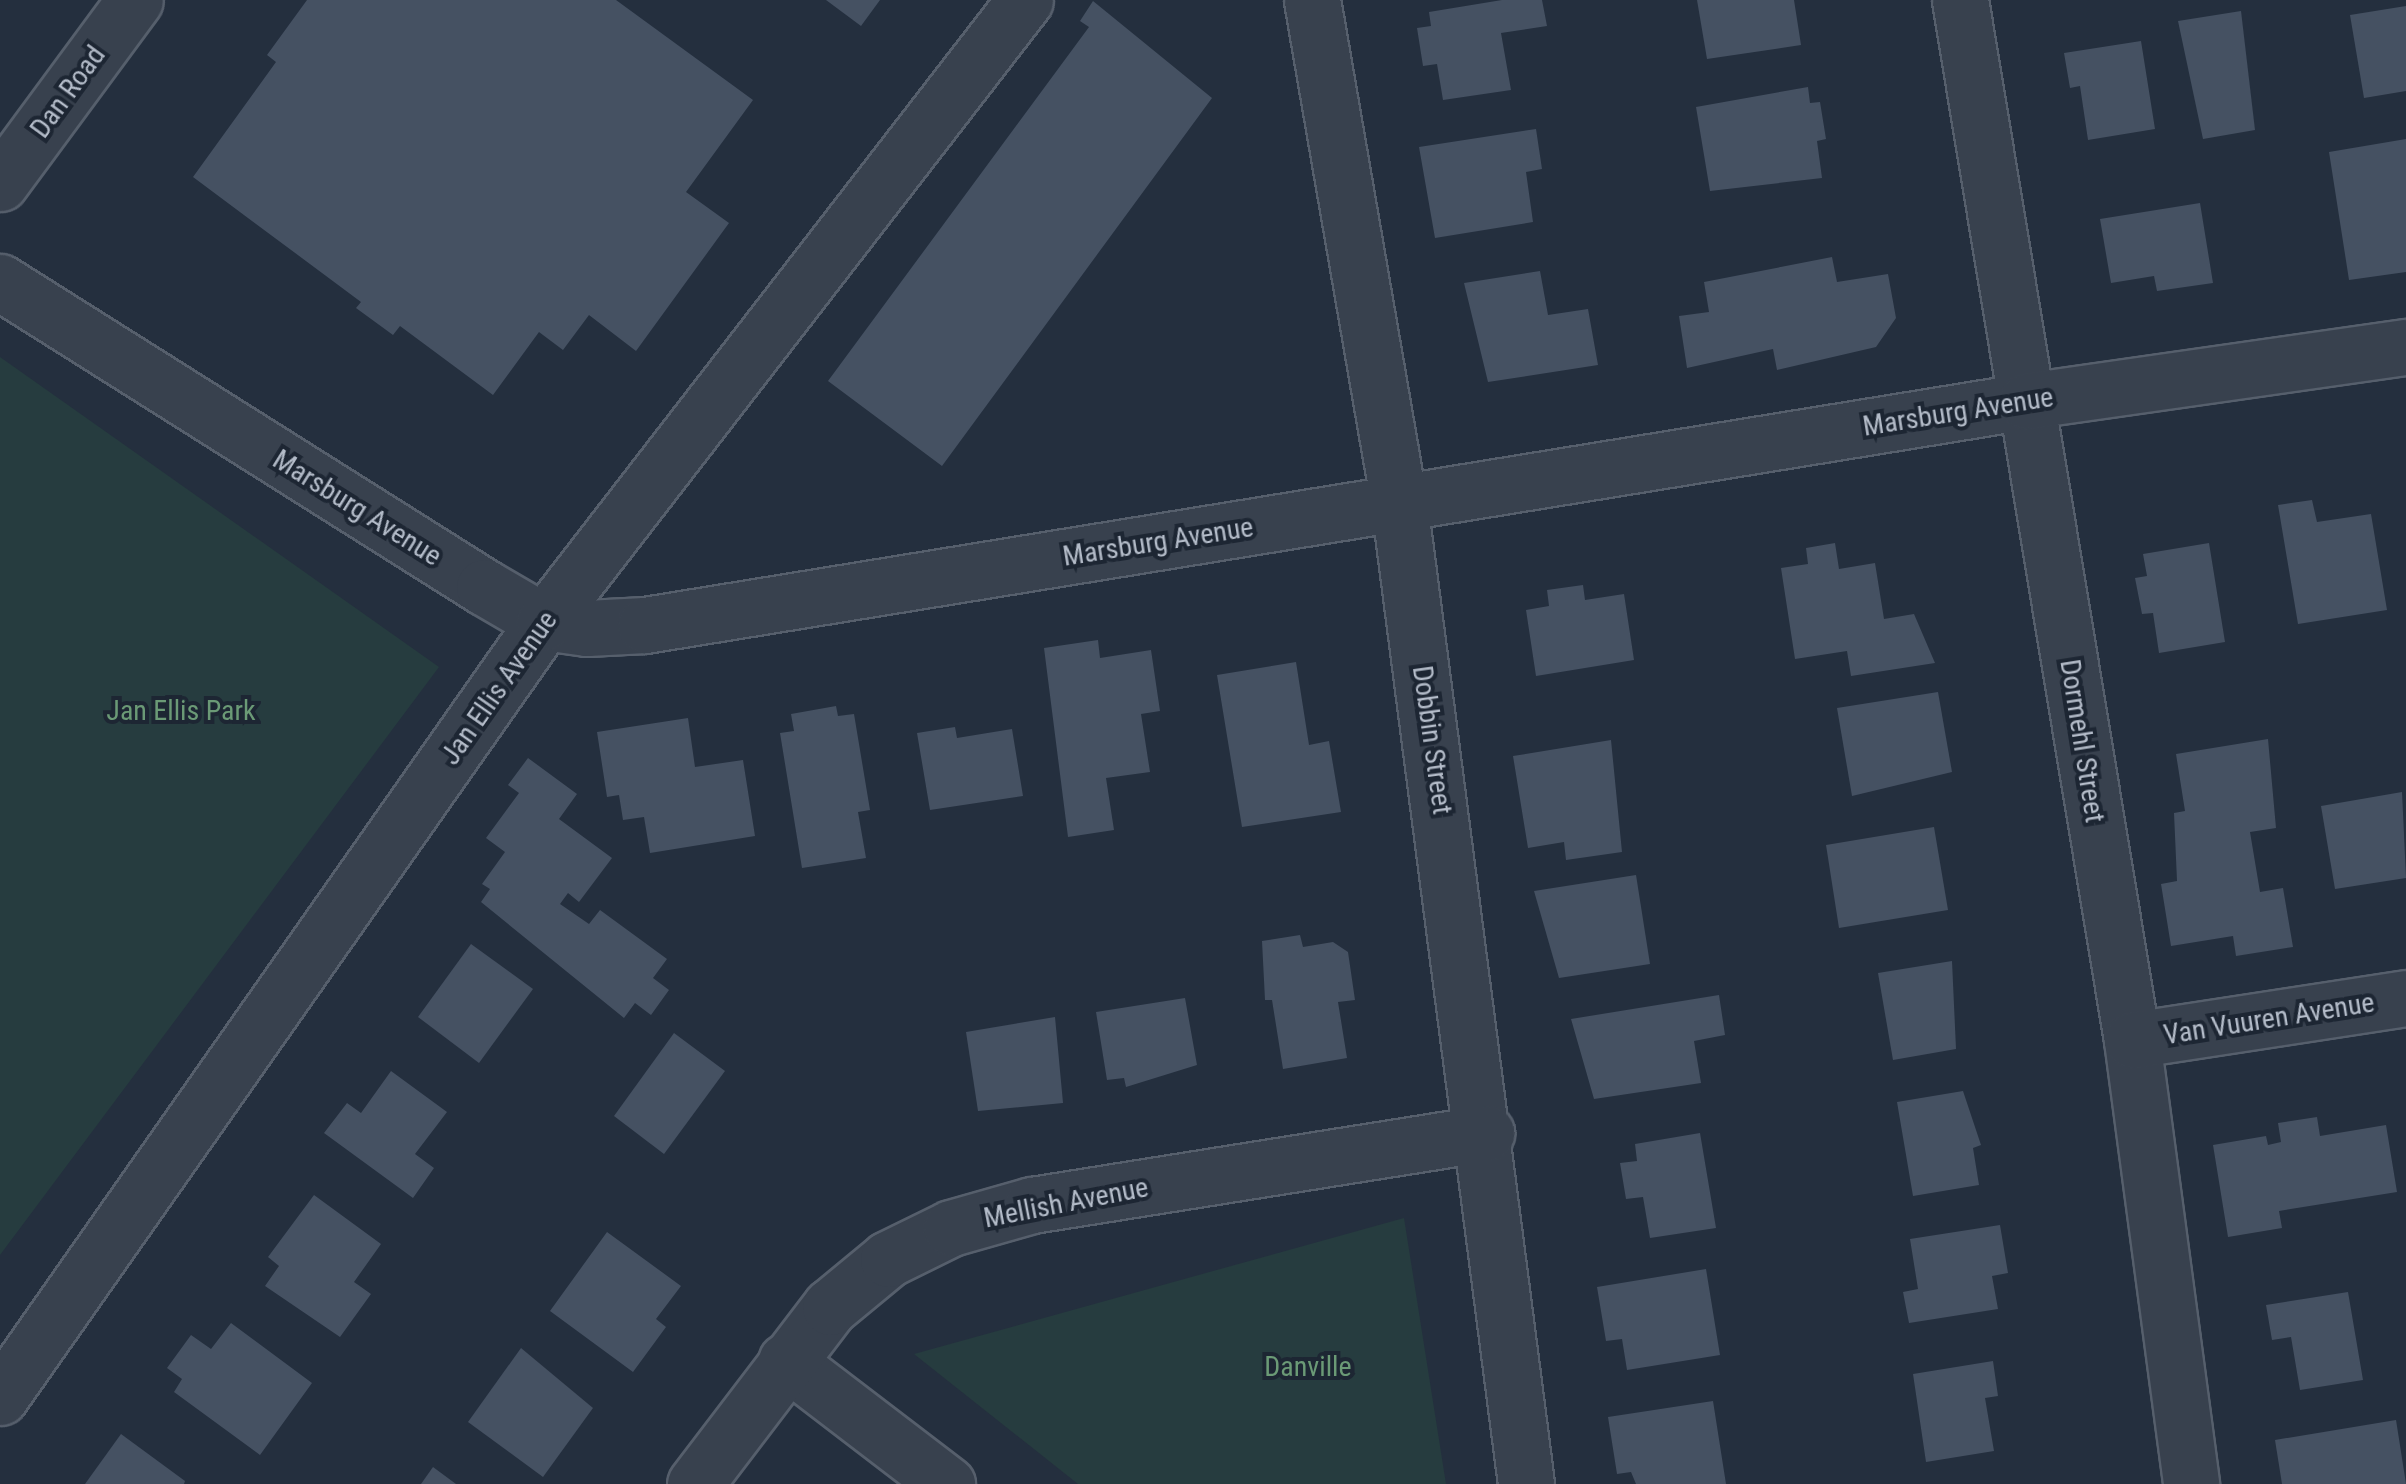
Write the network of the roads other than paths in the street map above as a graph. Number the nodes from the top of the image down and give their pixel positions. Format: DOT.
graph roads {
  1 [pos="135,0"];
  2 [pos="1025,0"];
  3 [pos="1312,0"];
  4 [pos="1960,0"];
  5 [pos="0,183"];
  6 [pos="0,282"];
  7 [pos="2406,347"];
  8 [pos="2026,401"];
  9 [pos="1399,503"];
  10 [pos="544,622"];
  11 [pos="2406,998"];
  12 [pos="2132,1040"];
  13 [pos="1486,1133"];
  14 [pos="786,1361"];
  15 [pos="0,1396"];
  16 [pos="696,1484"];
  17 [pos="947,1484"];
  18 [pos="1526,1484"];
  19 [pos="2192,1484"];
  1 -- 5 [label="street, Dan Road"];
  2 -- 10 [label="street, Jan Ellis Avenue"];
  3 -- 9 [label="street, Dobbin Street"];
  4 -- 8 [label="street, Dormehl Street"];
  6 -- 10 [label="street, Marsburg Avenue"];
  7 -- 8 [label="street, Marsburg Avenue"];
  8 -- 9 [label="street, Marsburg Avenue"];
  8 -- 12 [label="street, Dormehl Street"];
  9 -- 10 [label="street, Marsburg Avenue"];
  9 -- 13 [label="street, Dobbin Street"];
  10 -- 15 [label="street, Jan Ellis Avenue"];
  11 -- 12 [label="street, Van Vuuren Avenue"];
  12 -- 19 [label="street, Dormehl Street"];
  13 -- 14 [label="street, Mellish Avenue"];
  13 -- 18 [label="street, Dobbin Street"];
  14 -- 16 [label="street, Mellish Avenue"];
  14 -- 17 [label="street"];
}
